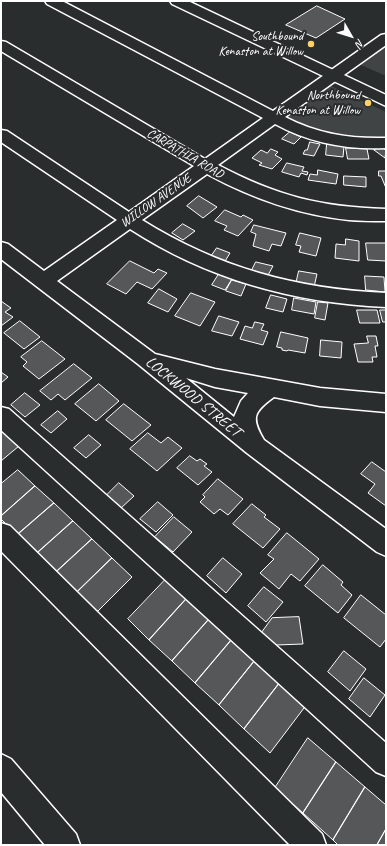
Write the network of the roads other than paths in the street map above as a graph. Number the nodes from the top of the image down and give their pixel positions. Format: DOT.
graph roads {
  1 [pos="52,1"];
  2 [pos="177,1"];
  3 [pos="204,1"];
  4 [pos="386,38"];
  5 [pos="1,45"];
  6 [pos="347,72"];
  7 [pos="386,100"];
  8 [pos="274,119"];
  9 [pos="1,135"];
  10 [pos="386,143"];
  11 [pos="205,166"];
  12 [pos="386,215"];
  13 [pos="129,220"];
  14 [pos="1,249"];
  15 [pos="44,281"];
  16 [pos="386,300"];
  17 [pos="145,358"];
  18 [pos="271,388"];
  19 [pos="386,403"];
  20 [pos="1,416"];
  21 [pos="255,446"];
  22 [pos="1,534"];
  23 [pos="386,544"];
  24 [pos="386,762"];
  25 [pos="1,769"];
  26 [pos="65,845"];
  27 [pos="311,845"];
  1 -- 8 [label="street"];
  2 -- 6 [label="street"];
  3 -- 6 [label="street"];
  4 -- 6 [label="street, WILLOW AVENUE"];
  5 -- 11 [label="street, CARPATHIA ROAD"];
  6 -- 7 [label="street"];
  6 -- 8 [label="street, WILLOW AVENUE"];
  8 -- 10 [label="street"];
  8 -- 11 [label="street, WILLOW AVENUE"];
  9 -- 13 [label="street"];
  11 -- 12 [label="street, CARPATHIA ROAD"];
  11 -- 13 [label="street, WILLOW AVENUE"];
  13 -- 15 [label="street, WILLOW AVENUE"];
  13 -- 16 [label="street"];
  14 -- 15 [label="street, LOCKWOOD STREET"];
  15 -- 17 [label="street, LOCKWOOD STREET"];
  17 -- 18 [label="street"];
  17 -- 21 [label="street, LOCKWOOD STREET"];
  18 -- 19 [label="street"];
  18 -- 21 [label="street"];
  20 -- 24 [label="street"];
  21 -- 23 [label="street, LOCKWOOD STREET"];
  22 -- 27 [label="street"];
  25 -- 26 [label="street"];
}
